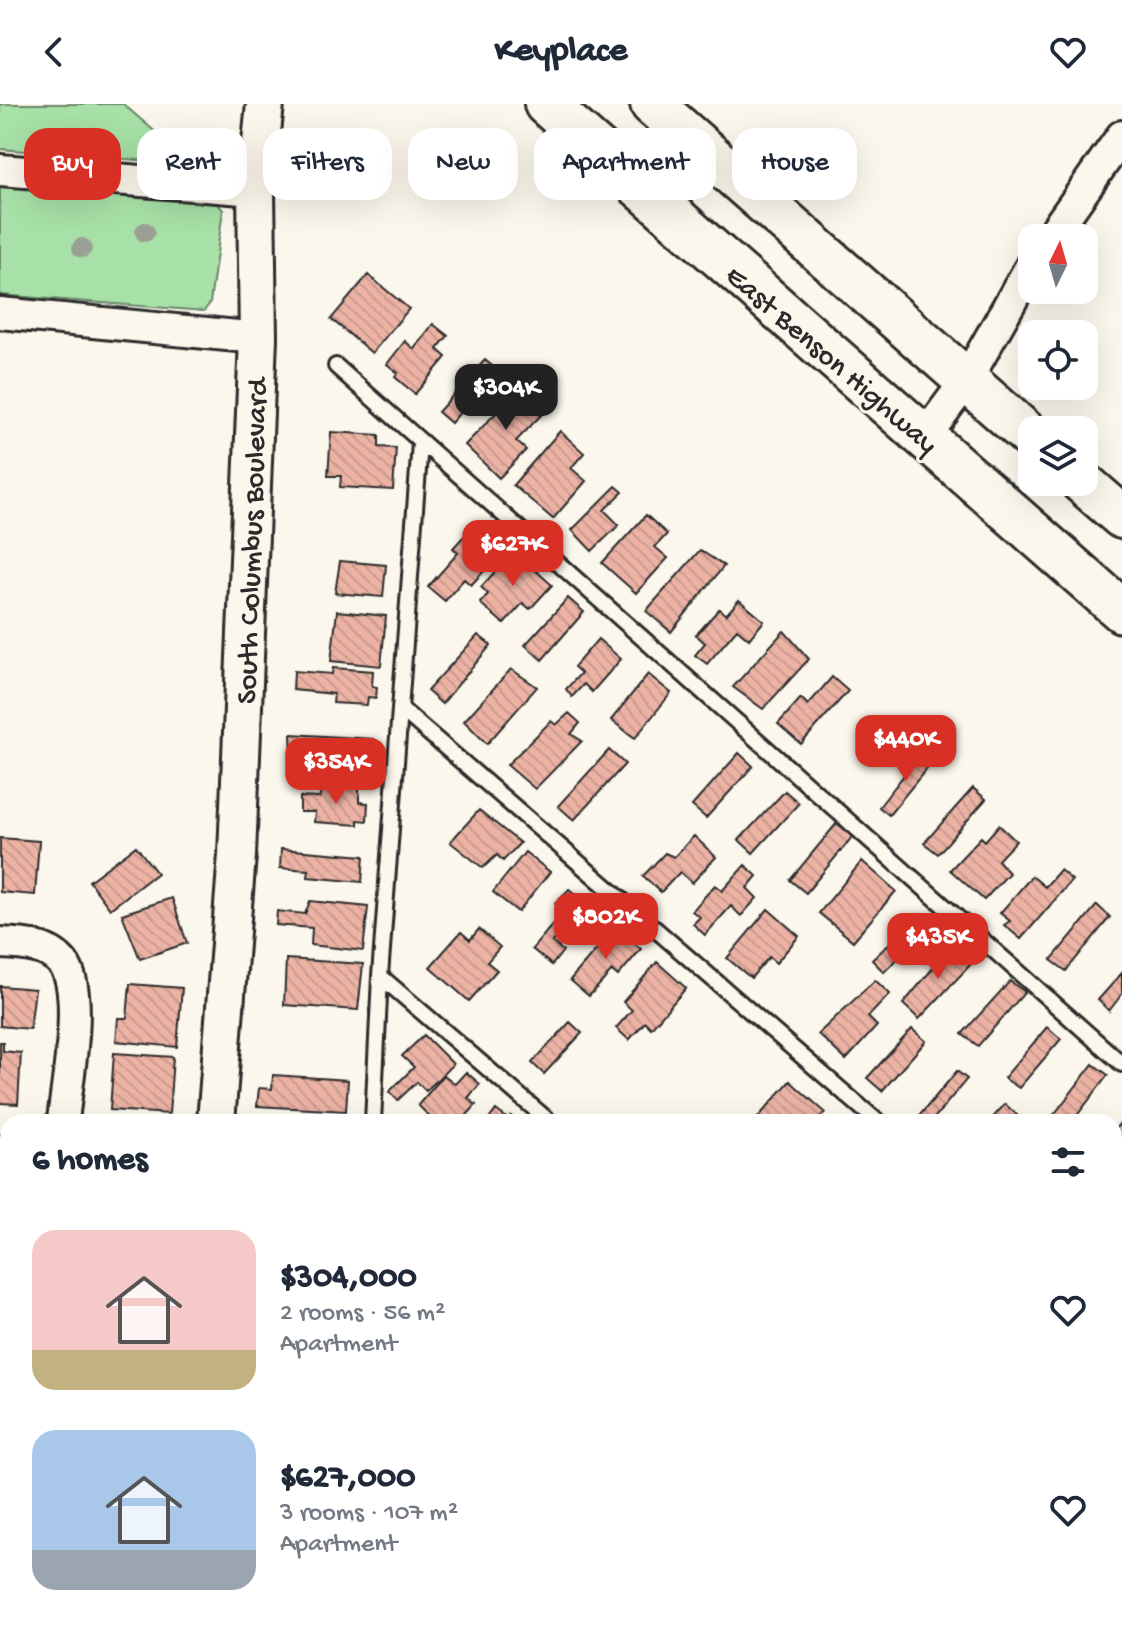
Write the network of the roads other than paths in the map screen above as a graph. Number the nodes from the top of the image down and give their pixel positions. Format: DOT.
graph roads {
  1 [pos="265,104"];
  2 [pos="546,104"];
  3 [pos="652,104"];
  4 [pos="1122,136"];
  5 [pos="0,170"];
  6 [pos="256,190"];
  7 [pos="1060,224"];
  8 [pos="1018,289"];
  9 [pos="0,313"];
  10 [pos="258,338"];
  11 [pos="336,366"];
  12 [pos="966,381"];
  13 [pos="1018,426"];
  14 [pos="924,438"];
  15 [pos="420,443"];
  16 [pos="1098,496"];
  17 [pos="1122,517"];
  18 [pos="1122,611"];
  19 [pos="401,709"];
  20 [pos="0,943"];
  21 [pos="380,976"];
  22 [pos="1122,1064"];
  23 [pos="64,1114"];
  24 [pos="217,1114"];
  25 [pos="373,1114"];
  26 [pos="541,1114"];
  27 [pos="869,1114"];
  1 -- 6 [label="street, South Columbus Boulevard"];
  2 -- 14 [label="main road, East Benson Highway"];
  3 -- 12 [label="main road"];
  4 -- 7 [label="street"];
  5 -- 6 [label="street"];
  6 -- 10 [label="street, South Columbus Boulevard"];
  8 -- 12 [label="street"];
  9 -- 10 [label="street"];
  10 -- 24 [label="street, South Columbus Boulevard"];
  11 -- 15 [label="lane"];
  12 -- 13 [label="main road"];
  12 -- 14 [label="street"];
  14 -- 18 [label="main road, East Benson Highway"];
  15 -- 19 [label="lane"];
  15 -- 22 [label="lane"];
  16 -- 17 [label="main road"];
  19 -- 21 [label="lane"];
  19 -- 27 [label="lane"];
  20 -- 23 [label="street"];
  21 -- 25 [label="lane"];
  21 -- 26 [label="lane"];
}
